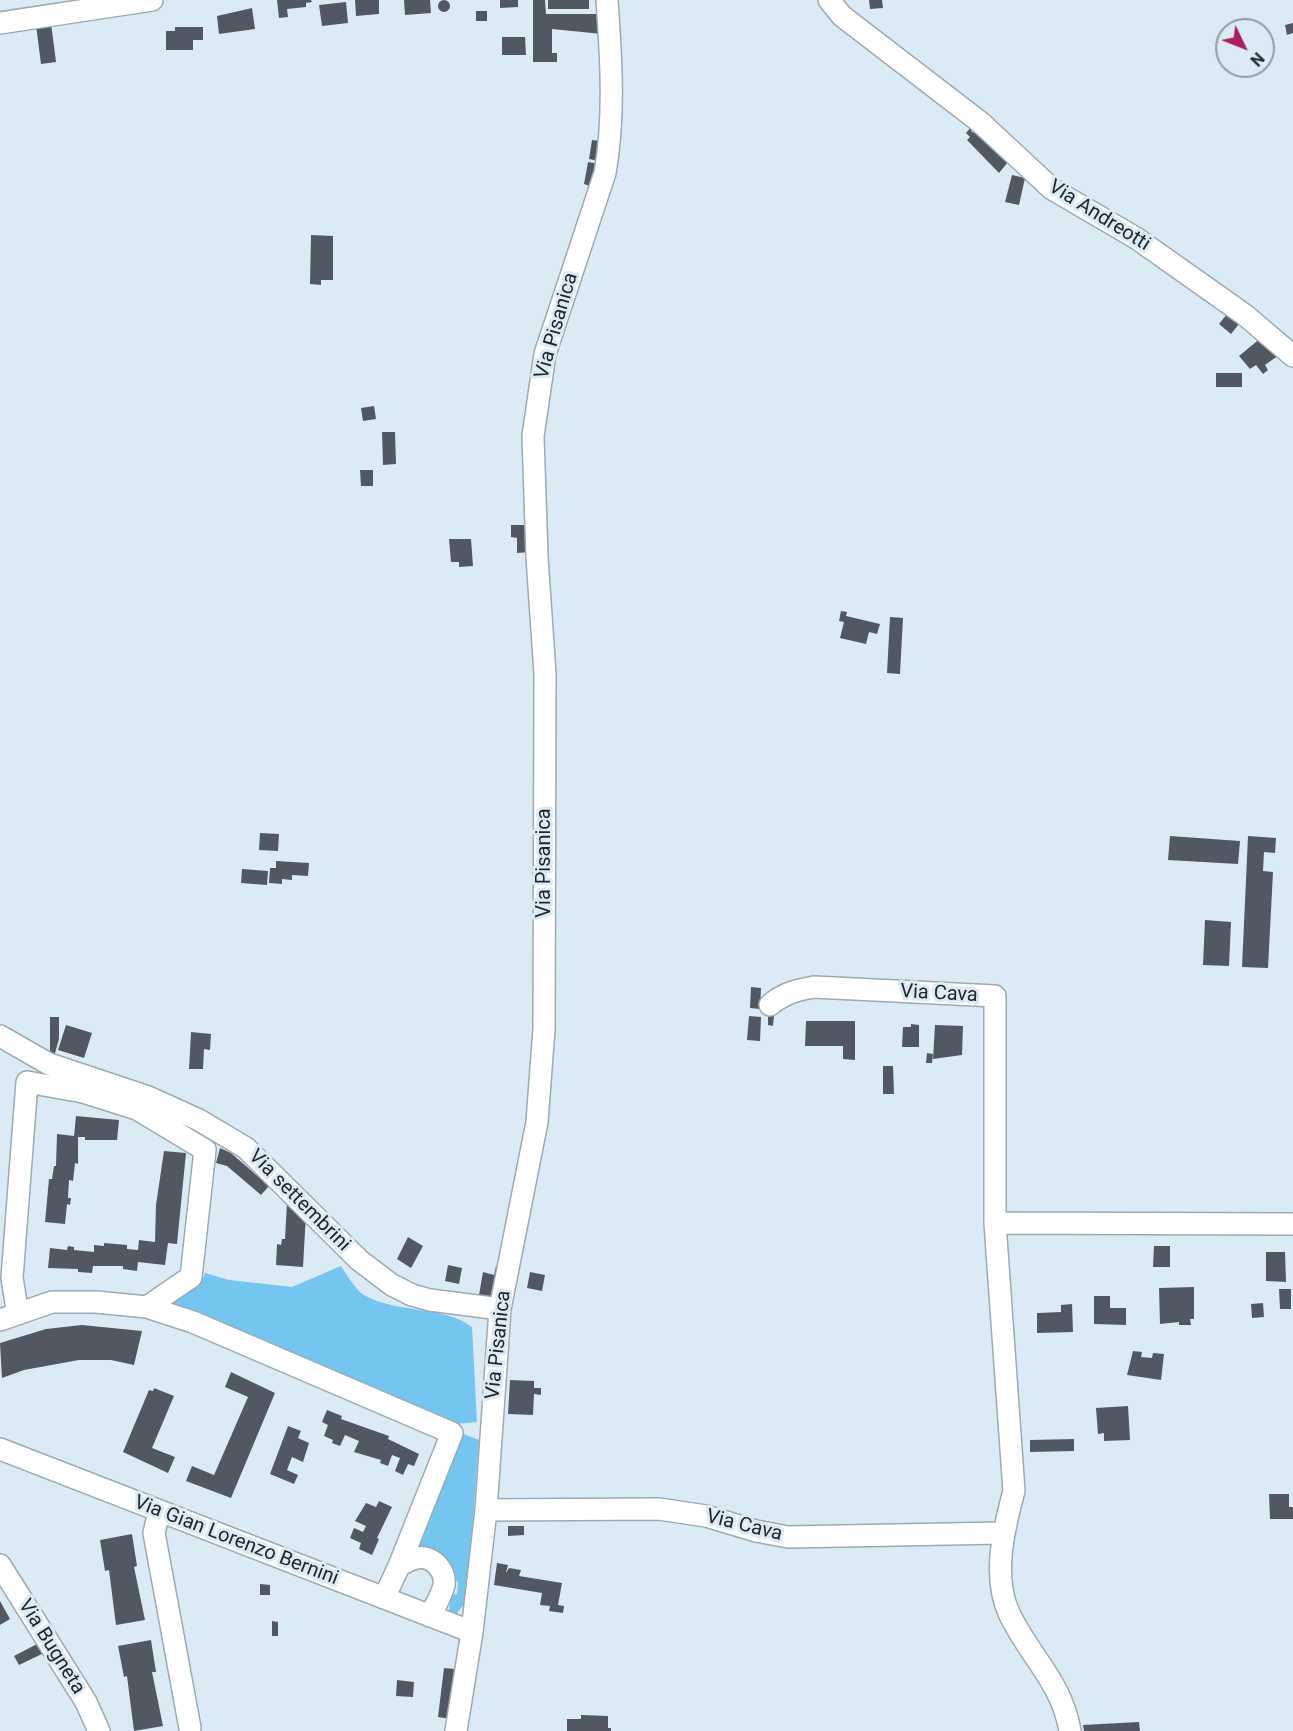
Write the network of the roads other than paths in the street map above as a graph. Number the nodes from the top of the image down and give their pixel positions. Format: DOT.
graph roads {
  1 [pos="152,0"];
  2 [pos="607,0"];
  3 [pos="829,0"];
  4 [pos="0,22"];
  5 [pos="1293,356"];
  6 [pos="770,1005"];
  7 [pos="0,1036"];
  8 [pos="995,1222"];
  9 [pos="1293,1224"];
  10 [pos="147,1307"];
  11 [pos="500,1309"];
  12 [pos="9,1317"];
  13 [pos="0,1449"];
  14 [pos="486,1510"];
  15 [pos="159,1511"];
  16 [pos="1002,1533"];
  17 [pos="0,1565"];
  18 [pos="399,1566"];
  19 [pos="384,1598"];
  20 [pos="430,1616"];
  21 [pos="472,1632"];
  22 [pos="190,1728"];
  23 [pos="99,1731"];
  24 [pos="456,1731"];
  25 [pos="1070,1731"];
  1 -- 4 [label="street"];
  2 -- 11 [label="street, Via Pisanica"];
  3 -- 5 [label="street, Via Andreotti"];
  6 -- 8 [label="street, Via Cava"];
  7 -- 11 [label="street, Via settembrini"];
  8 -- 9 [label="street"];
  8 -- 16 [label="street, Via Cava"];
  10 -- 12 [label="street"];
  10 -- 12 [label="street"];
  10 -- 18 [label="street"];
  11 -- 14 [label="street, Via Pisanica"];
  13 -- 15 [label="street, Via Gian Lorenzo Bernini"];
  14 -- 16 [label="street, Via Cava"];
  14 -- 21 [label="street, Via Pisanica"];
  15 -- 19 [label="street, Via Gian Lorenzo Bernini"];
  15 -- 22 [label="street"];
  16 -- 25 [label="street, Via Cava"];
  17 -- 23 [label="street, Via Bugneta"];
  18 -- 19 [label="street"];
  18 -- 20 [label="street"];
  19 -- 20 [label="street, Via Gian Lorenzo Bernini"];
  20 -- 21 [label="street, Via Gian Lorenzo Bernini"];
  21 -- 24 [label="street, Via Pisanica"];
}
